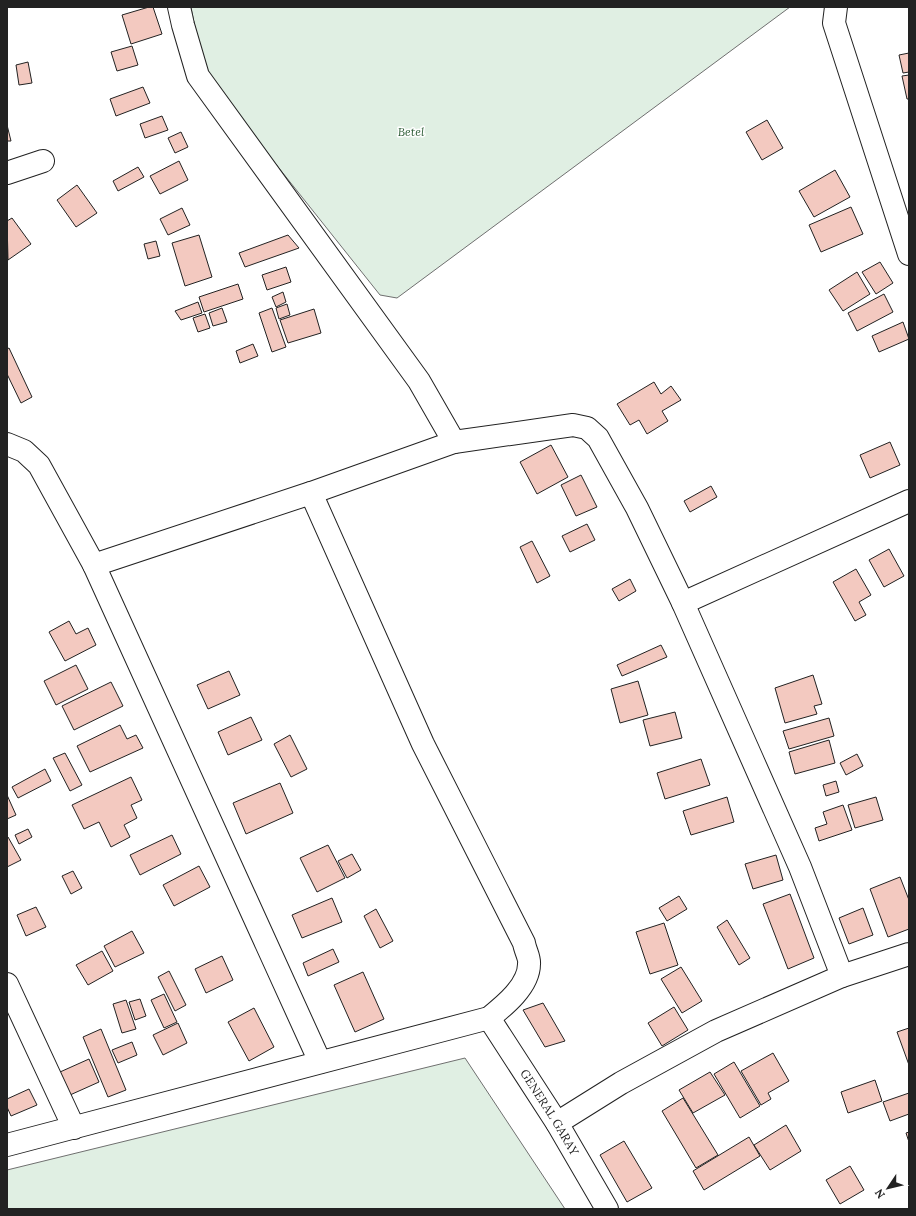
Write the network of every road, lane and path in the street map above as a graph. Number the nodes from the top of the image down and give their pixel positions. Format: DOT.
graph roads {
  1 [pos="180,7"];
  2 [pos="836,7"];
  3 [pos="43,161"];
  4 [pos="7,173"];
  5 [pos="909,254"];
  6 [pos="454,442"];
  7 [pos="7,444"];
  8 [pos="311,493"];
  9 [pos="909,501"];
  10 [pos="94,565"];
  11 [pos="683,602"];
  12 [pos="909,954"];
  13 [pos="842,976"];
  14 [pos="7,984"];
  15 [pos="489,1018"];
  16 [pos="320,1062"];
  17 [pos="557,1123"];
  18 [pos="74,1128"];
  19 [pos="7,1146"];
  20 [pos="607,1209"];
  1 -- 6 [label="street"];
  2 -- 5 [label="street"];
  3 -- 4 [label="street"];
  6 -- 8 [label="street"];
  6 -- 11 [label="street"];
  7 -- 10 [label="street"];
  8 -- 10 [label="street"];
  8 -- 15 [label="street"];
  9 -- 11 [label="street"];
  10 -- 16 [label="street"];
  11 -- 13 [label="street"];
  12 -- 13 [label="street"];
  13 -- 17 [label="street"];
  14 -- 18 [label="street"];
  15 -- 16 [label="street"];
  15 -- 17 [label="street, GENERAL GARAY"];
  16 -- 18 [label="street"];
  17 -- 20 [label="street, GENERAL GARAY"];
  18 -- 19 [label="street"];
}
